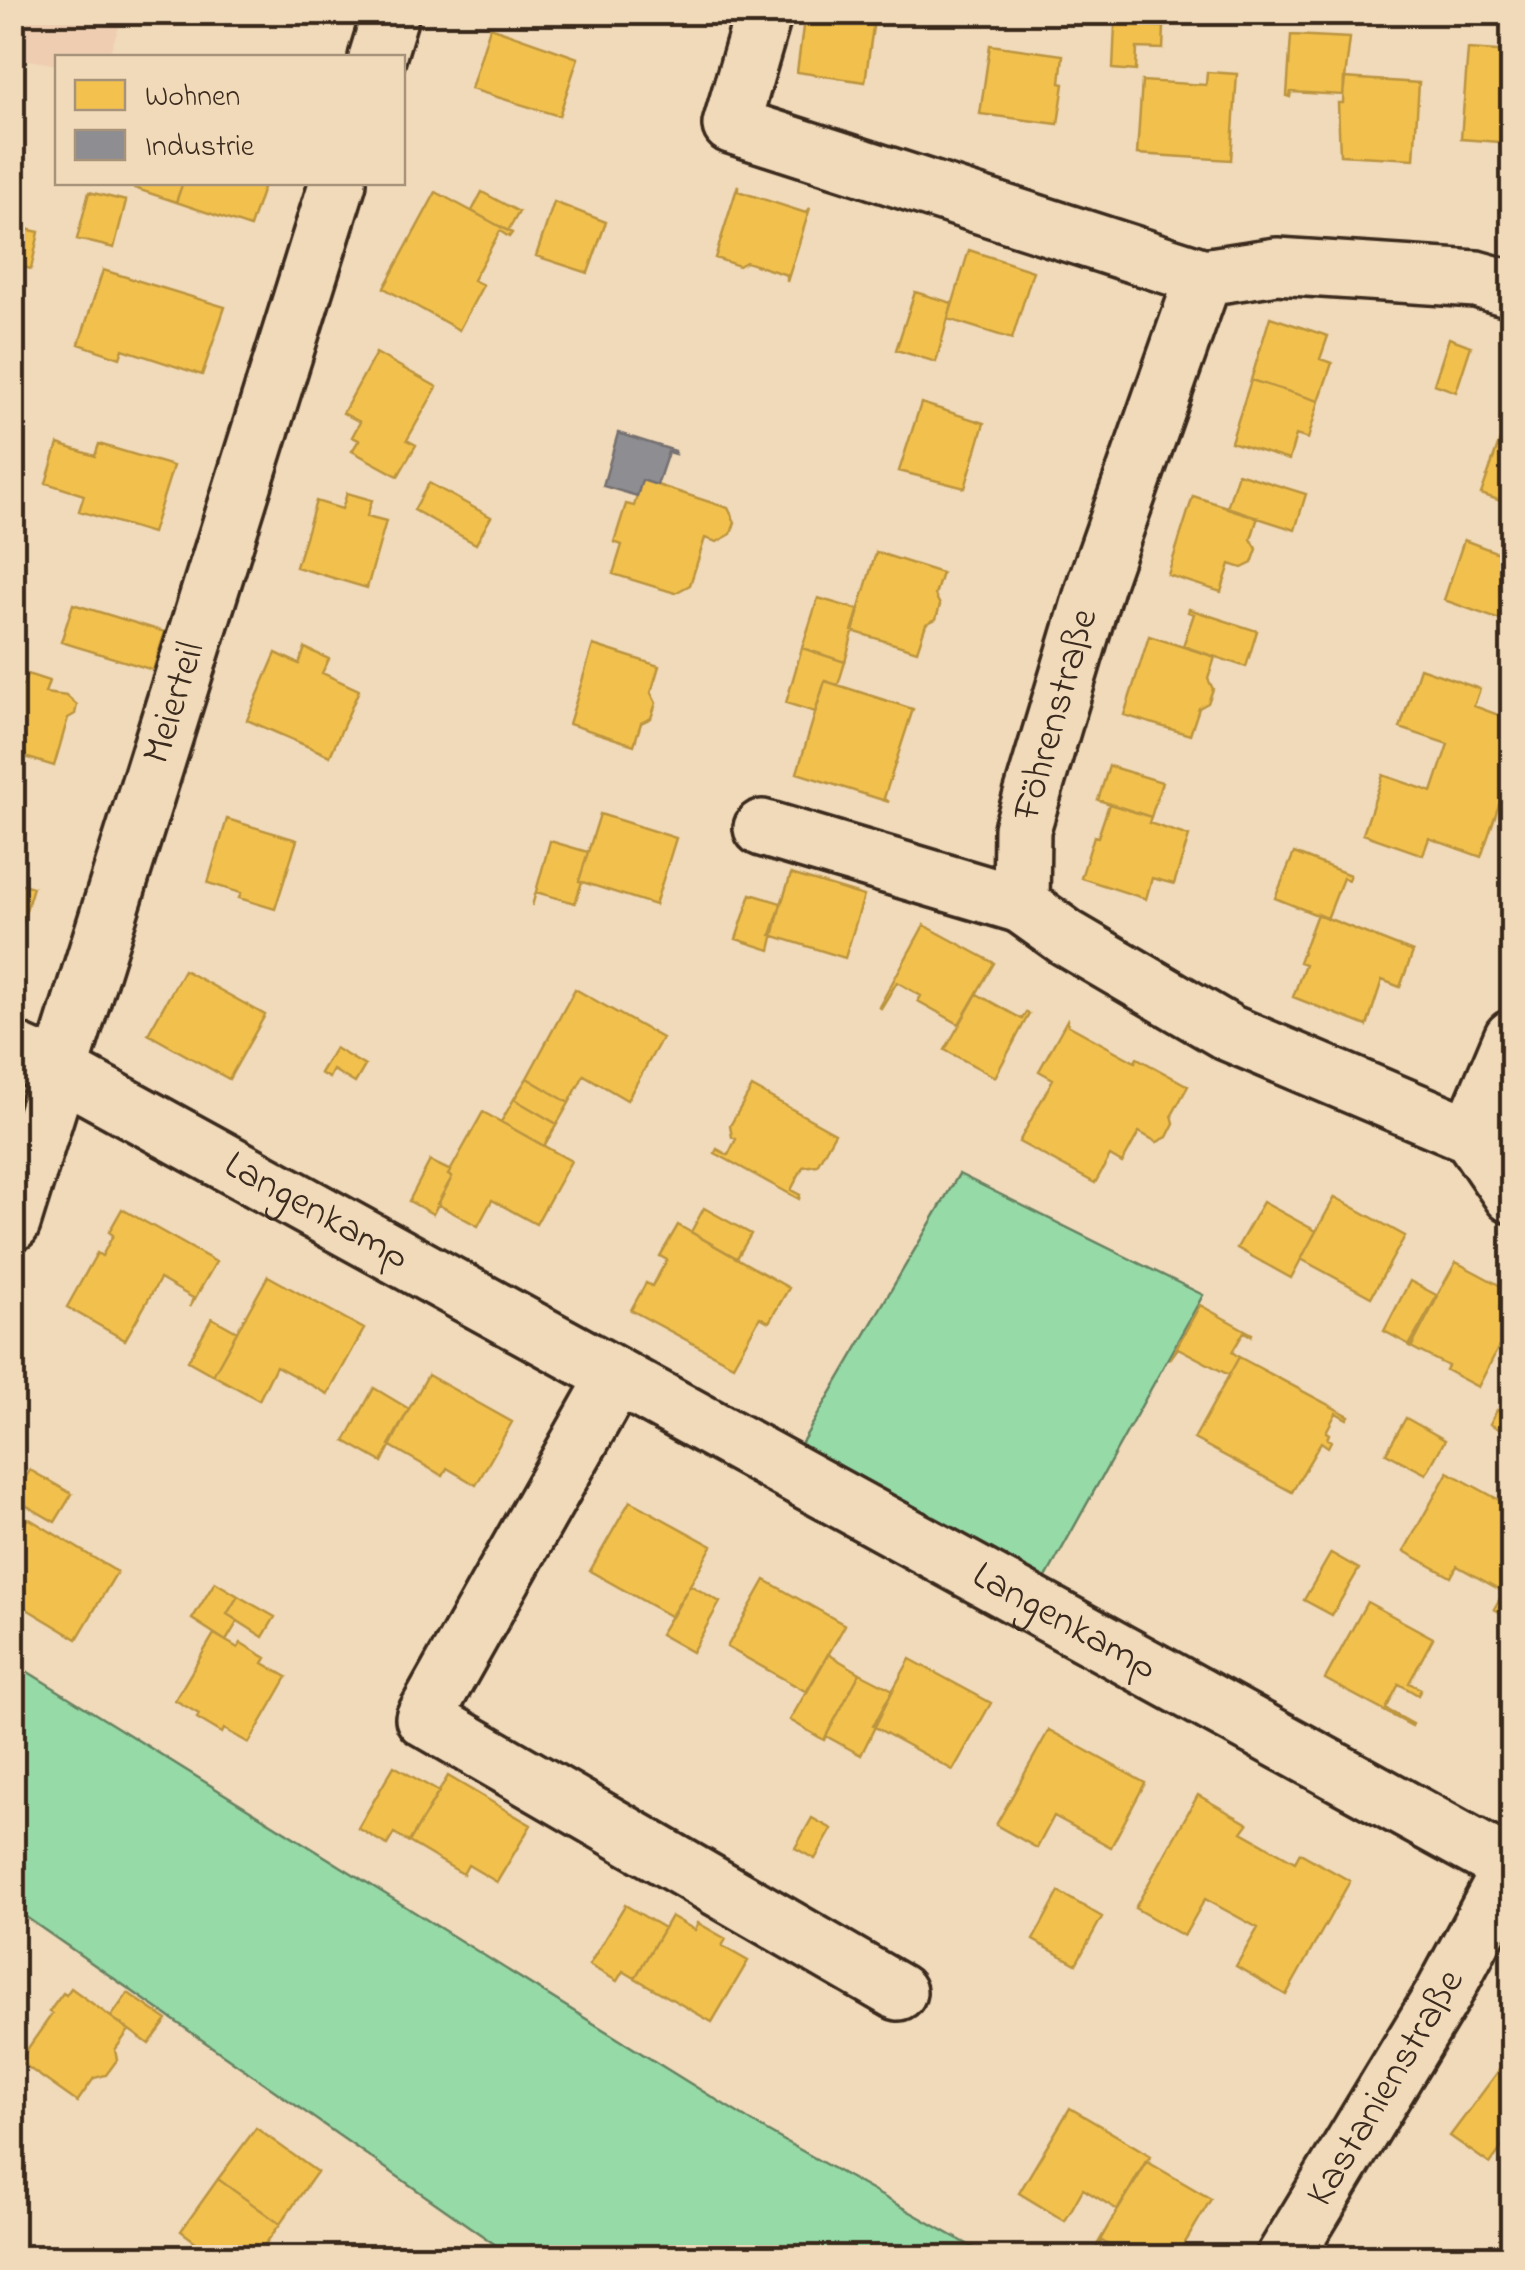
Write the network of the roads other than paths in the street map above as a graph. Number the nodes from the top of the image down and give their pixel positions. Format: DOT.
graph roads {
  1 [pos="391,12"];
  2 [pos="764,12"];
  3 [pos="378,55"];
  4 [pos="337,185"];
  5 [pos="1204,278"];
  6 [pos="1512,290"];
  7 [pos="762,828"];
  8 [pos="1021,906"];
  9 [pos="1512,1038"];
  10 [pos="36,1061"];
  11 [pos="1471,1135"];
  12 [pos="1512,1195"];
  13 [pos="12,1224"];
  14 [pos="616,1377"];
  15 [pos="1512,1868"];
  16 [pos="898,1992"];
  17 [pos="1284,2258"];
  1 -- 3 [label="street"];
  2 -- 5 [label="street"];
  4 -- 10 [label="street, Meierteil"];
  5 -- 6 [label="street"];
  5 -- 8 [label="street, Föhrenstraße"];
  7 -- 8 [label="street"];
  8 -- 11 [label="street"];
  9 -- 11 [label="street"];
  10 -- 13 [label="street, Meierteil"];
  10 -- 14 [label="street, Langenkamp"];
  11 -- 12 [label="street"];
  14 -- 15 [label="street, Langenkamp"];
  14 -- 16 [label="street"];
  15 -- 17 [label="street, Kastanienstraße"];
}
